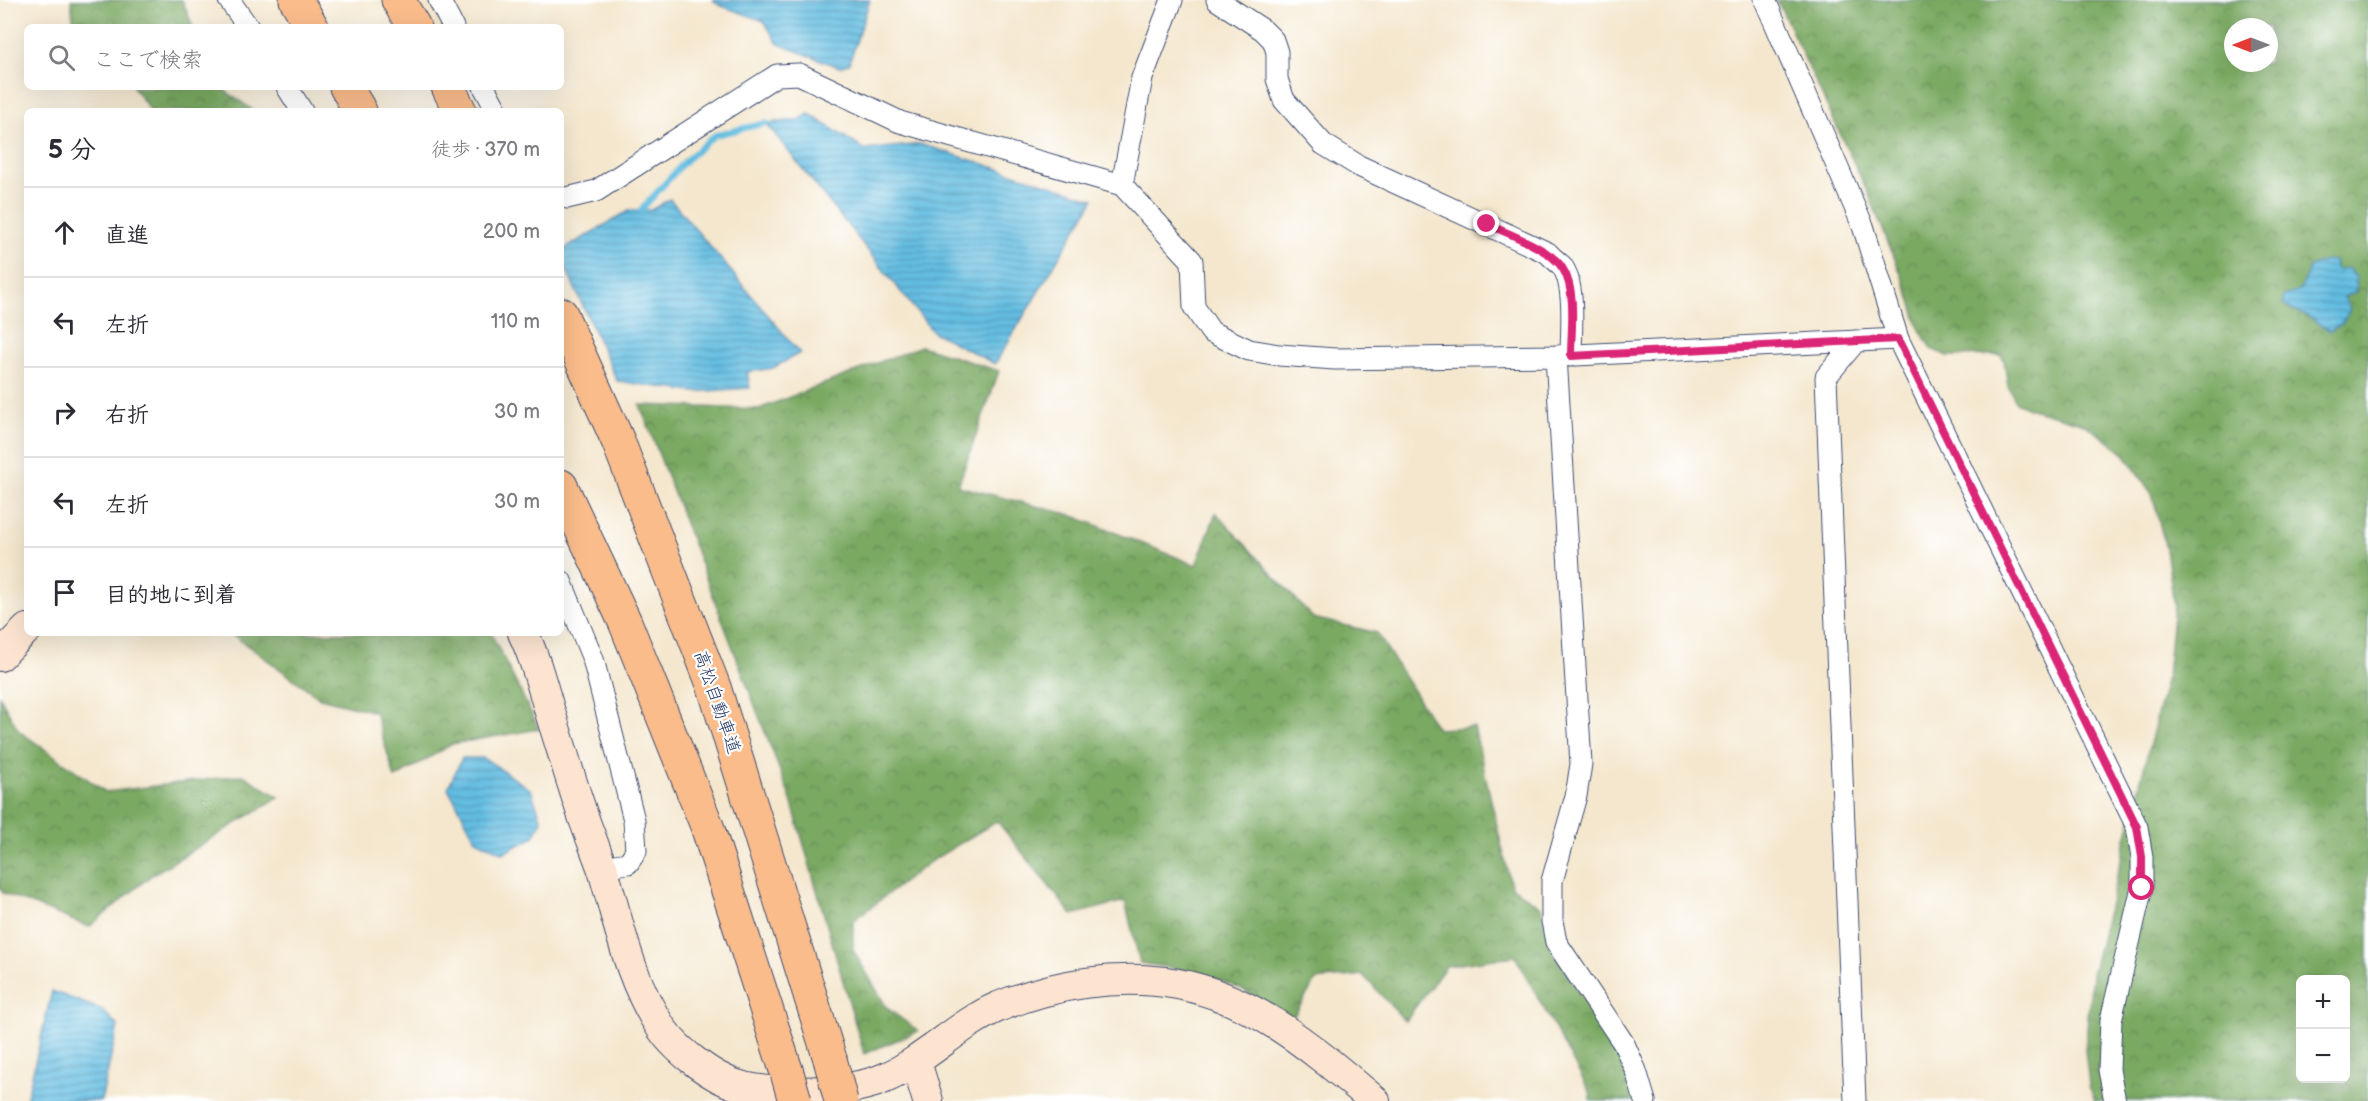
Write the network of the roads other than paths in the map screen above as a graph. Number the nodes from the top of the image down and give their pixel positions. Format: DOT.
graph roads {
  1 [pos="229,0"];
  2 [pos="296,0"];
  3 [pos="398,0"];
  4 [pos="439,0"];
  5 [pos="1172,0"];
  6 [pos="1217,0"];
  7 [pos="1764,0"];
  8 [pos="246,24"];
  9 [pos="310,24"];
  10 [pos="412,24"];
  11 [pos="451,24"];
  12 [pos="289,90"];
  13 [pos="348,90"];
  14 [pos="450,90"];
  15 [pos="486,90"];
  16 [pos="300,108"];
  17 [pos="358,108"];
  18 [pos="458,108"];
  19 [pos="495,108"];
  20 [pos="1122,184"];
  21 [pos="564,198"];
  22 [pos="564,321"];
  23 [pos="1898,339"];
  24 [pos="1856,341"];
  25 [pos="1563,356"];
  26 [pos="564,492"];
  27 [pos="564,588"];
  28 [pos="24,632"];
  29 [pos="524,636"];
  30 [pos="0,656"];
  31 [pos="602,867"];
  32 [pos="916,1062"];
  33 [pos="791,1087"];
  34 [pos="841,1101"];
  35 [pos="928,1101"];
  36 [pos="1375,1101"];
  37 [pos="1645,1101"];
  38 [pos="1855,1101"];
  39 [pos="2115,1101"];
  1 -- 8 [label="street"];
  2 -- 9 [label="highway"];
  3 -- 10 [label="highway"];
  4 -- 11 [label="street"];
  5 -- 20 [label="street"];
  6 -- 25 [label="street"];
  7 -- 23 [label="street"];
  12 -- 16 [label="street"];
  13 -- 17 [label="highway"];
  14 -- 18 [label="highway"];
  15 -- 19 [label="street"];
  20 -- 21 [label="street"];
  20 -- 25 [label="street"];
  22 -- 34 [label="highway, 高松自動車道, bridge"];
  23 -- 24 [label="street"];
  23 -- 39 [label="street"];
  24 -- 25 [label="street"];
  24 -- 38 [label="street"];
  25 -- 37 [label="street"];
  26 -- 33 [label="highway"];
  27 -- 31 [label="street"];
  28 -- 30 [label="street"];
  29 -- 31 [label="street"];
  31 -- 32 [label="street"];
  32 -- 35 [label="street"];
  32 -- 36 [label="street"];
}
